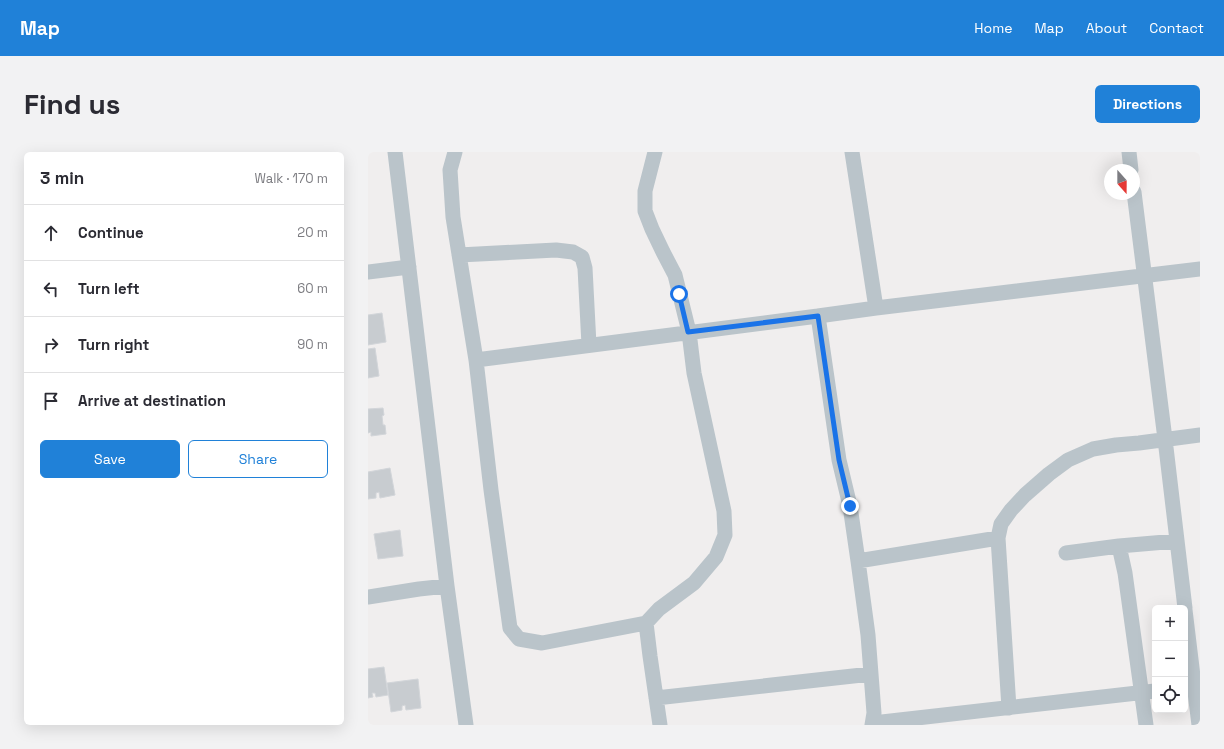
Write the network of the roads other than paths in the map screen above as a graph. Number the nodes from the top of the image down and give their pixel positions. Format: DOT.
graph roads {
  1 [pos="395,152"];
  2 [pos="454,152"];
  3 [pos="655,152"];
  4 [pos="852,152"];
  5 [pos="1129,152"];
  6 [pos="1130,164"];
  7 [pos="1135,200"];
  8 [pos="459,255"];
  9 [pos="409,267"];
  10 [pos="1200,269"];
  11 [pos="368,272"];
  12 [pos="1145,276"];
  13 [pos="876,308"];
  14 [pos="818,316"];
  15 [pos="688,332"];
  16 [pos="590,345"];
  17 [pos="476,360"];
  18 [pos="1200,435"];
  19 [pos="1165,439"];
  20 [pos="998,538"];
  21 [pos="1177,541"];
  22 [pos="1119,546"];
  23 [pos="1066,553"];
  24 [pos="858,561"];
  25 [pos="447,586"];
  26 [pos="368,596"];
  27 [pos="1185,605"];
  28 [pos="646,623"];
  29 [pos="1187,641"];
  30 [pos="871,674"];
  31 [pos="1189,686"];
  32 [pos="1148,692"];
  33 [pos="656,698"];
  34 [pos="1009,708"];
  35 [pos="873,724"];
  36 [pos="466,725"];
  37 [pos="660,725"];
  38 [pos="1146,725"];
  39 [pos="1198,725"];
  1 -- 9 [label="street"];
  2 -- 8 [label="street"];
  3 -- 15 [label="street"];
  4 -- 13 [label="street"];
  5 -- 6 [label="street"];
  7 -- 12 [label="street"];
  8 -- 16 [label="street"];
  8 -- 17 [label="street"];
  9 -- 11 [label="street"];
  9 -- 25 [label="street"];
  10 -- 12 [label="street"];
  12 -- 13 [label="street"];
  12 -- 19 [label="street"];
  13 -- 14 [label="street"];
  14 -- 15 [label="street"];
  14 -- 24 [label="street"];
  15 -- 16 [label="street"];
  15 -- 28 [label="street"];
  16 -- 17 [label="street"];
  17 -- 28 [label="street"];
  18 -- 19 [label="street"];
  19 -- 20 [label="street"];
  19 -- 21 [label="street"];
  20 -- 24 [label="street"];
  20 -- 34 [label="street"];
  21 -- 22 [label="street"];
  21 -- 27 [label="street"];
  22 -- 23 [label="street"];
  22 -- 32 [label="street"];
  24 -- 30 [label="street"];
  25 -- 26 [label="street"];
  25 -- 36 [label="street"];
  28 -- 33 [label="street"];
  29 -- 31 [label="street"];
  30 -- 33 [label="street"];
  30 -- 35 [label="street"];
  31 -- 39 [label="street"];
  32 -- 34 [label="street"];
  32 -- 38 [label="street"];
  33 -- 37 [label="street"];
  34 -- 35 [label="street"];
}
